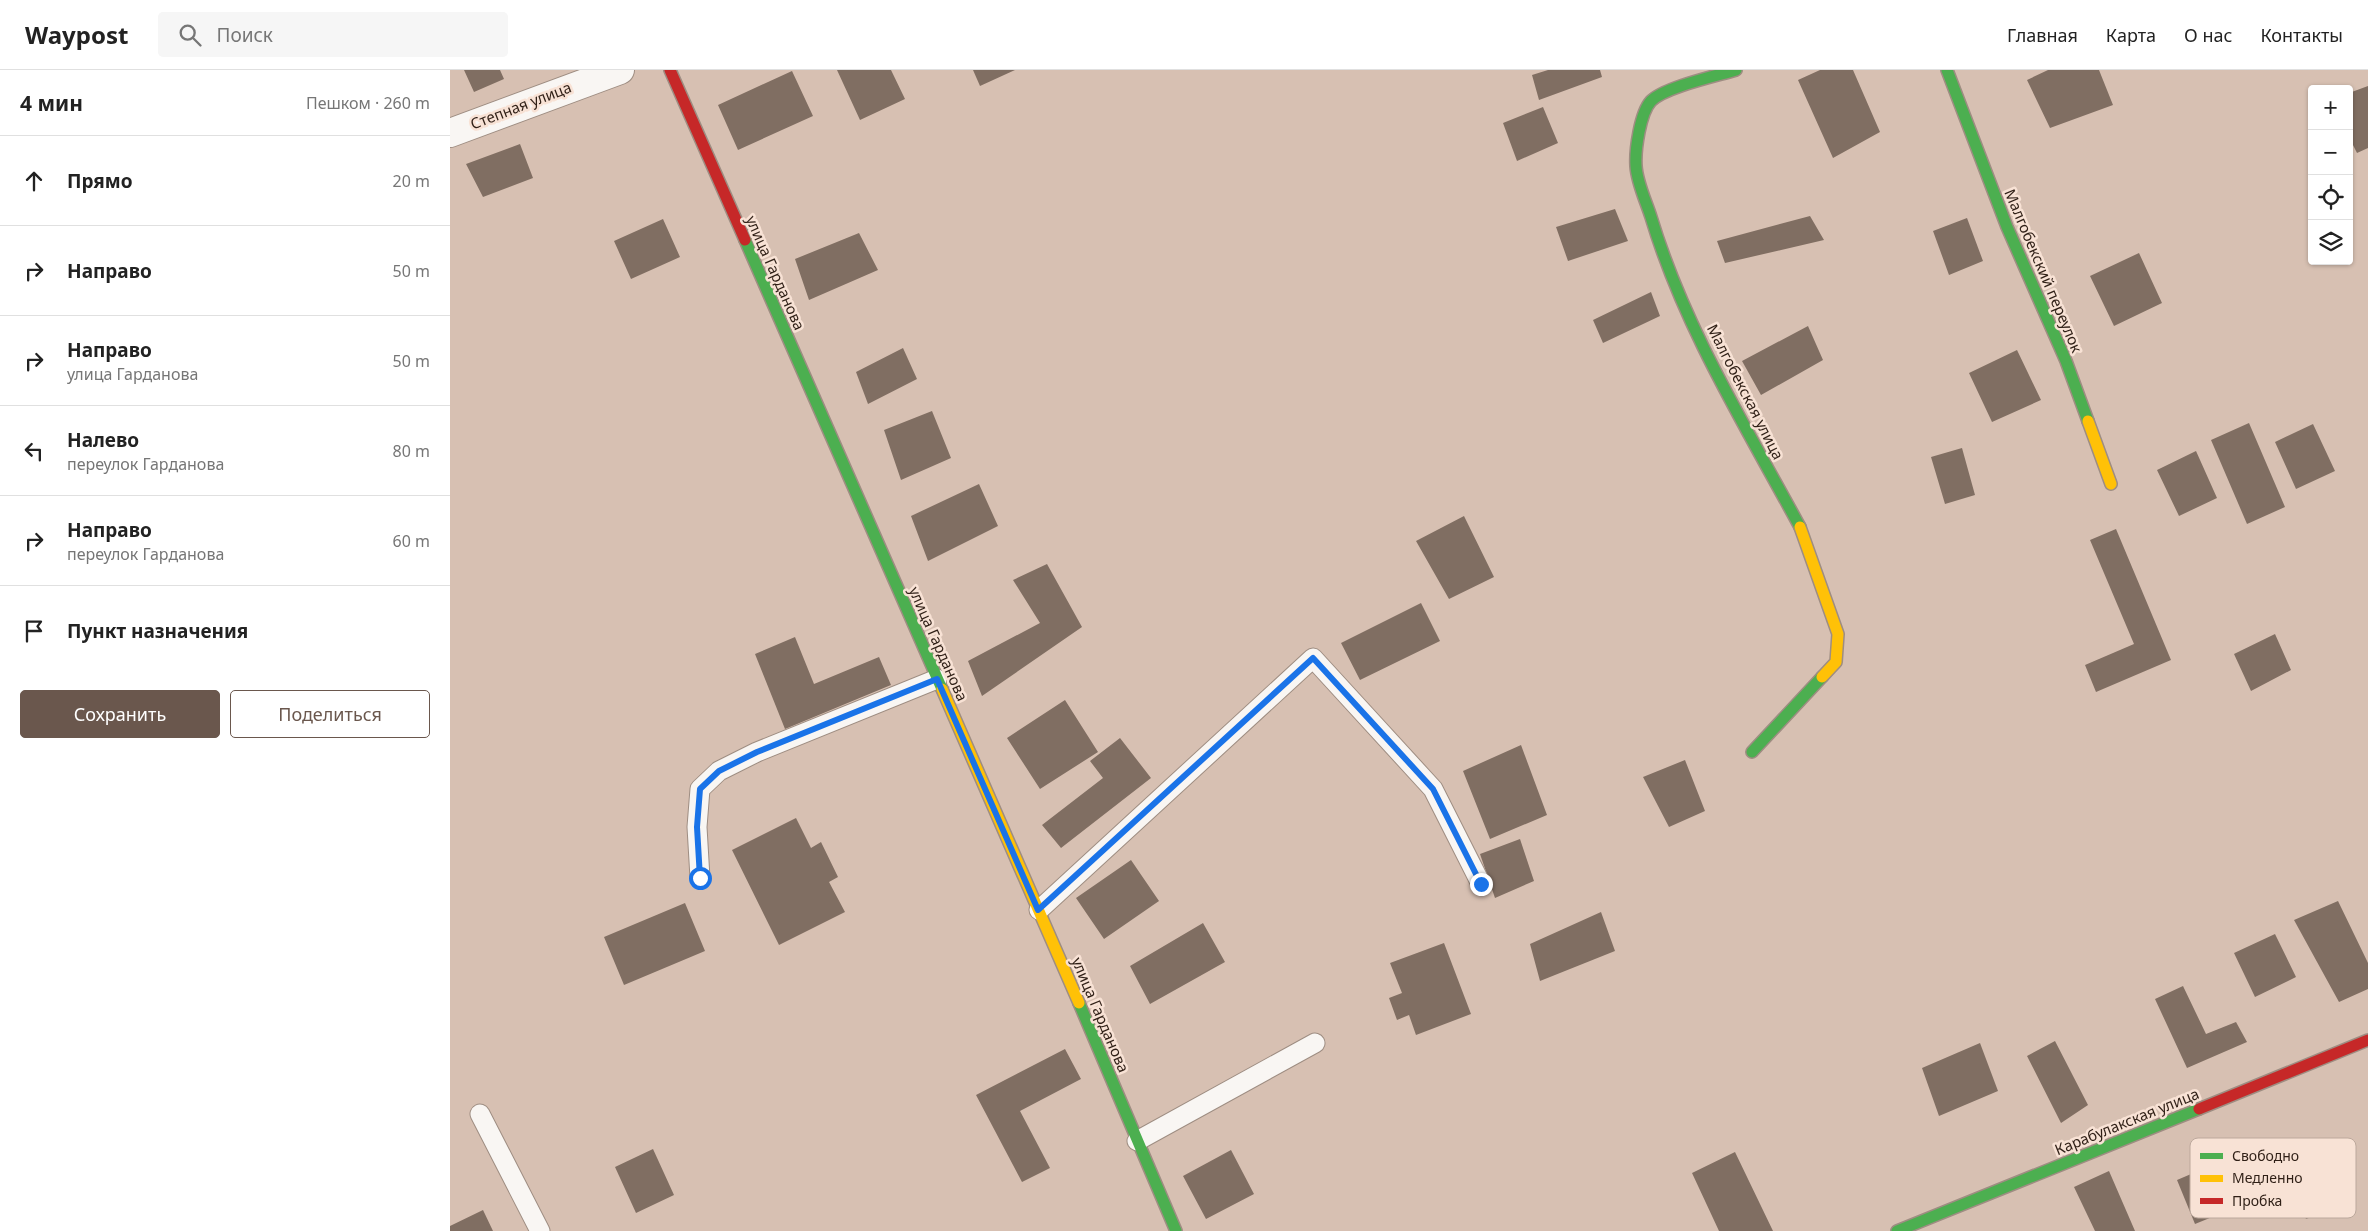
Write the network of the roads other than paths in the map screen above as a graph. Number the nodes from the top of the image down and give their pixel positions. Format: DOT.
graph roads {
  1 [pos="620,70"];
  2 [pos="670,70"];
  3 [pos="1736,70"];
  4 [pos="1947,70"];
  5 [pos="450,133"];
  6 [pos="2111,484"];
  7 [pos="937,679"];
  8 [pos="1752,752"];
  9 [pos="700,878"];
  10 [pos="1481,884"];
  11 [pos="1038,910"];
  12 [pos="2368,1040"];
  13 [pos="1315,1043"];
  14 [pos="480,1114"];
  15 [pos="1137,1140"];
  16 [pos="540,1231"];
  17 [pos="1176,1231"];
  18 [pos="1897,1231"];
  1 -- 5 [label="street, Степная улица"];
  2 -- 7 [label="street, улица Гарданова"];
  3 -- 8 [label="street, Малгобекская улица"];
  4 -- 6 [label="street, Малгобекский переулок"];
  7 -- 9 [label="lane"];
  7 -- 11 [label="street, улица Гарданова"];
  10 -- 11 [label="lane"];
  11 -- 15 [label="street, улица Гарданова"];
  12 -- 18 [label="street, Карабулакская улица"];
  13 -- 15 [label="lane"];
  14 -- 16 [label="lane"];
  15 -- 17 [label="street, улица Гарданова"];
}
